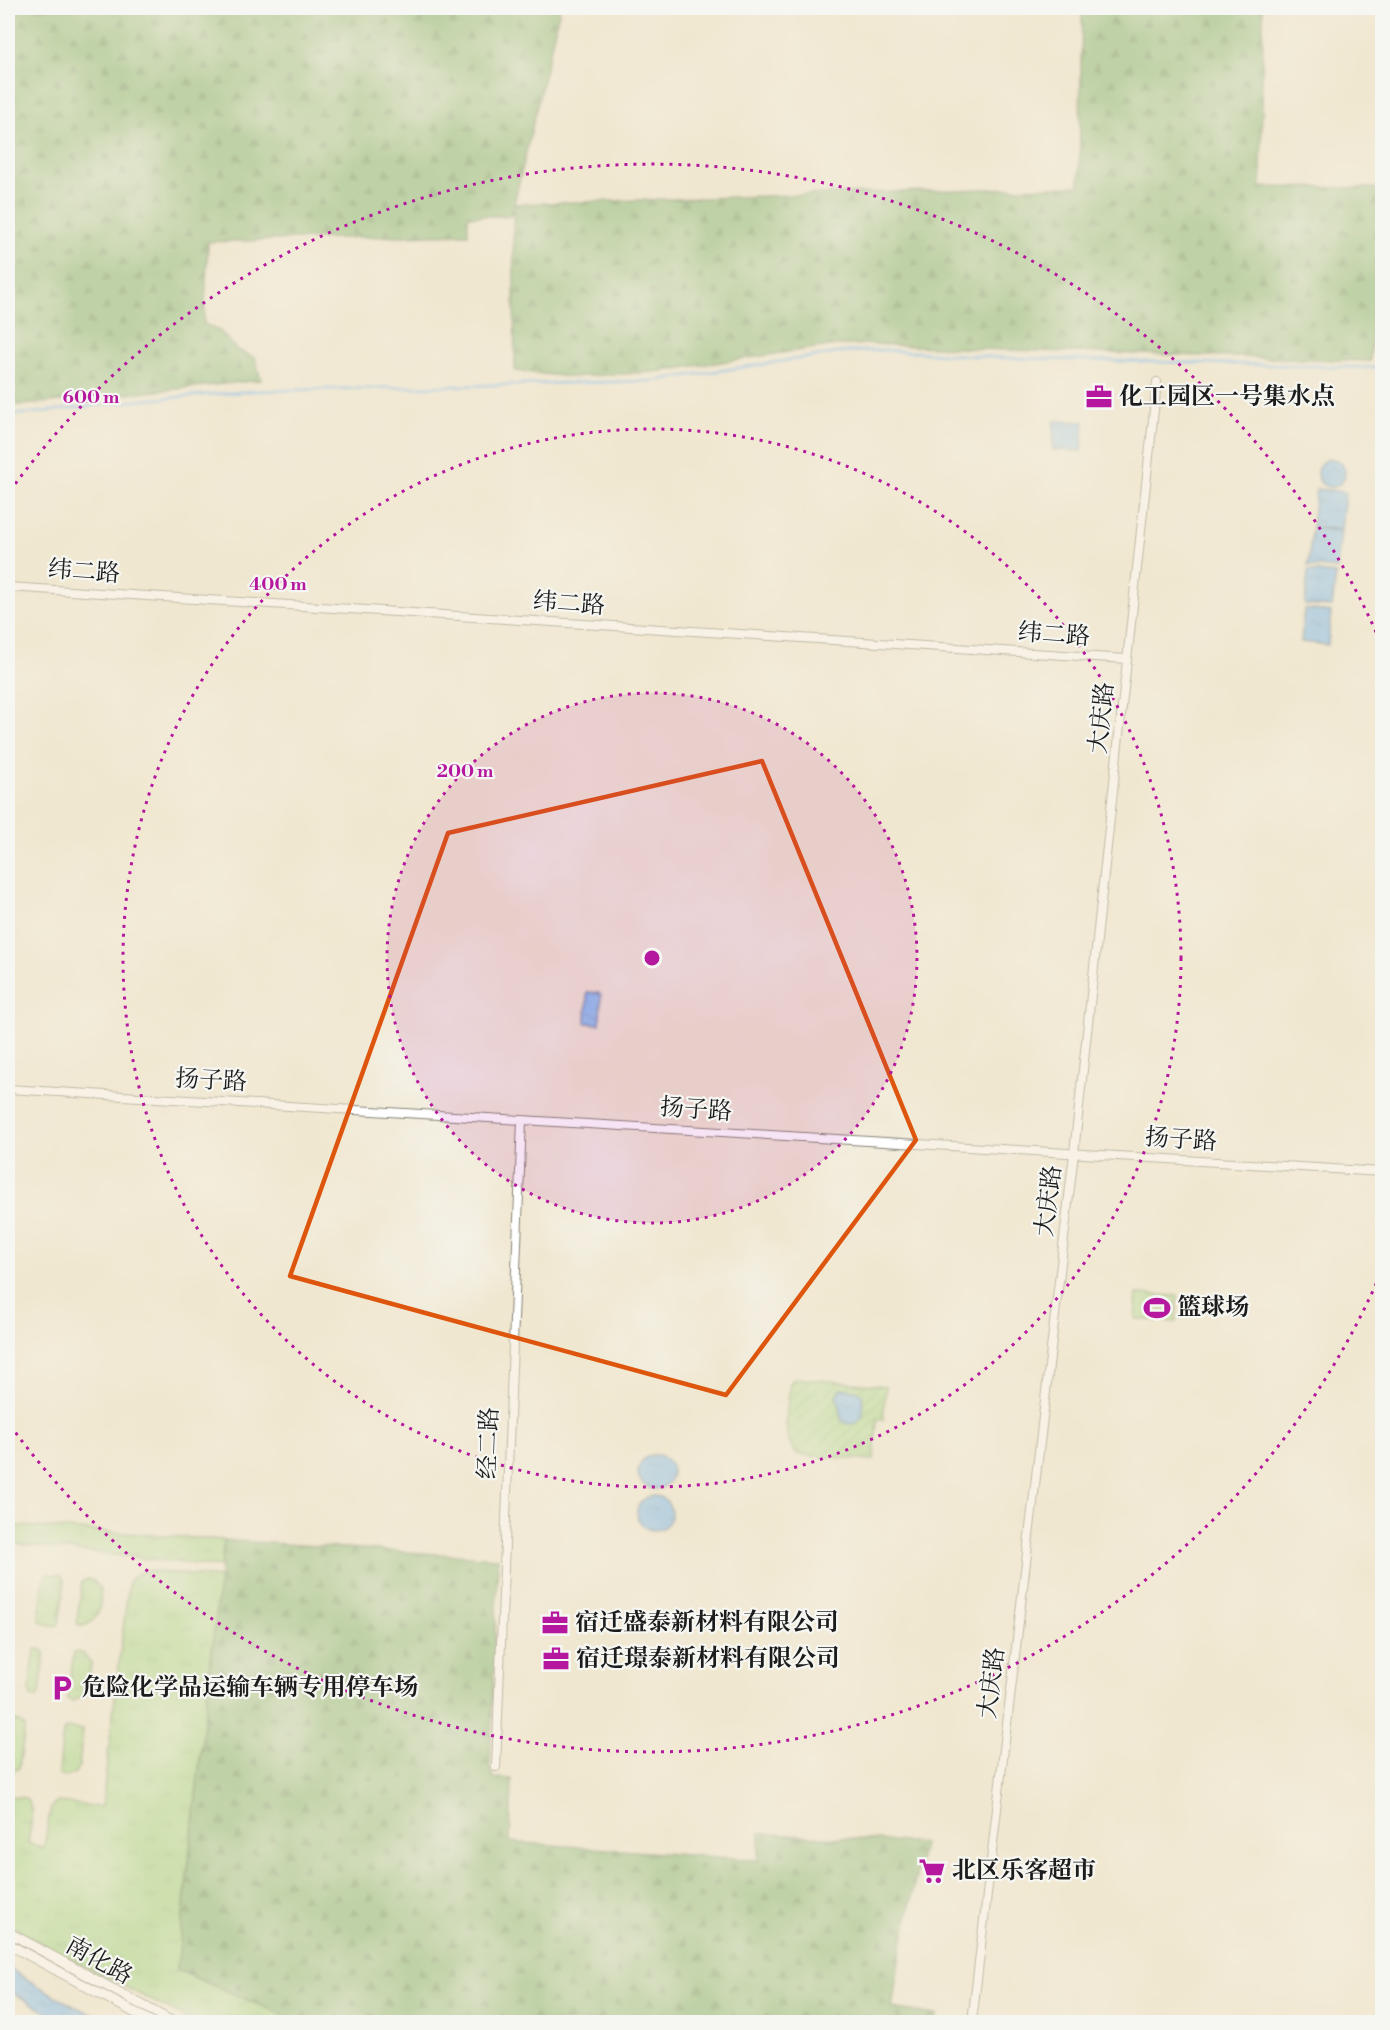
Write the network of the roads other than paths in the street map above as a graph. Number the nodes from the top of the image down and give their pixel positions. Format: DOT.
graph roads {
  1 [pos="1157,382"];
  2 [pos="8,587"];
  3 [pos="1127,659"];
  4 [pos="8,1089"];
  5 [pos="522,1120"];
  6 [pos="1074,1153"];
  7 [pos="1383,1172"];
  8 [pos="496,1767"];
  9 [pos="8,1932"];
  10 [pos="8,1944"];
  11 [pos="152,2022"];
  12 [pos="173,2022"];
  13 [pos="972,2022"];
  1 -- 3 [label="street, 大庆路"];
  2 -- 3 [label="street, 纬二路"];
  3 -- 6 [label="street, 大庆路"];
  4 -- 5 [label="street, 扬子路"];
  5 -- 6 [label="street, 扬子路"];
  5 -- 8 [label="street, 经二路"];
  6 -- 7 [label="street, 扬子路"];
  6 -- 13 [label="street, 大庆路"];
  9 -- 12 [label="main road, 南化路"];
  10 -- 11 [label="main road, 南化路"];
}
